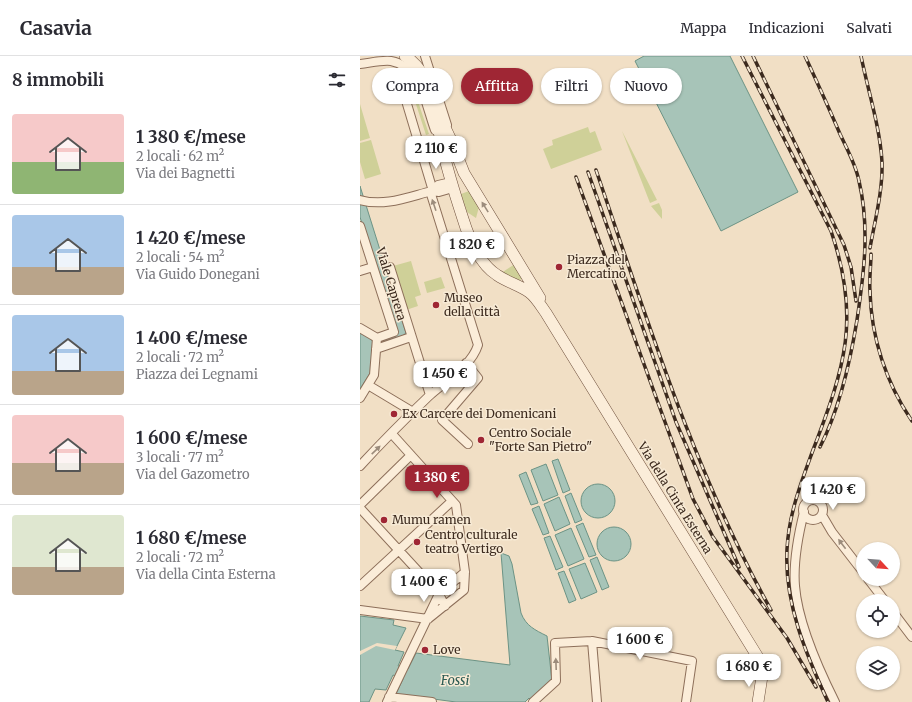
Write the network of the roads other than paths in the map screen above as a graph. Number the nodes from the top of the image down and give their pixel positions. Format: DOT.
graph roads {
  1 [pos="425,56"];
  2 [pos="410,59"];
  3 [pos="360,64"];
  4 [pos="418,68"];
  5 [pos="407,104"];
  6 [pos="433,104"];
  7 [pos="433,104"];
  8 [pos="451,140"];
  9 [pos="443,153"];
  10 [pos="452,185"];
  11 [pos="431,191"];
  12 [pos="363,201"];
  13 [pos="360,226"];
  14 [pos="373,267"];
  15 [pos="390,267"];
  16 [pos="360,271"];
  17 [pos="526,275"];
  18 [pos="516,285"];
  19 [pos="546,313"];
  20 [pos="360,328"];
  21 [pos="411,337"];
  22 [pos="377,338"];
  23 [pos="376,348"];
  24 [pos="466,363"];
  25 [pos="368,385"];
  26 [pos="430,395"];
  27 [pos="360,398"];
  28 [pos="413,412"];
  29 [pos="392,434"];
  30 [pos="468,444"];
  31 [pos="411,455"];
  32 [pos="360,466"];
  33 [pos="452,501"];
  34 [pos="360,507"];
  35 [pos="804,512"];
  36 [pos="822,515"];
  37 [pos="813,520"];
  38 [pos="799,535"];
  39 [pos="398,550"];
  40 [pos="856,563"];
  41 [pos="465,572"];
  42 [pos="360,586"];
  43 [pos="873,586"];
  44 [pos="439,594"];
  45 [pos="880,594"];
  46 [pos="445,606"];
  47 [pos="360,610"];
  48 [pos="428,619"];
  49 [pos="900,621"];
  50 [pos="912,637"];
  51 [pos="592,641"];
  52 [pos="389,698"];
  53 [pos="432,702"];
  54 [pos="533,702"];
  55 [pos="596,702"];
  56 [pos="686,702"];
  57 [pos="758,702"];
  58 [pos="835,702"];
  1 -- 8 [label="street, Via della Cinta Esterna"];
  2 -- 4 [label="main road, Via della Cinta Esterna"];
  3 -- 9 [label="street, Via della Cinta Esterna"];
  5 -- 11 [label="street"];
  6 -- 8 [label="main road, Via della Cinta Esterna"];
  7 -- 9 [label="main road, Via della Cinta Esterna"];
  17 -- 8 [label="main road, Via della Cinta Esterna, one-way"];
  9 -- 10 [label="main road, Via della Cinta Esterna"];
  10 -- 11 [label="street"];
  10 -- 18 [label="main road, Via della Cinta Esterna"];
  11 -- 12 [label="street"];
  24 -- 11 [label="street, one-way"];
  13 -- 14 [label="street, Viale Caprera"];
  14 -- 16 [label="street"];
  14 -- 22 [label="street, Viale Caprera"];
  15 -- 21 [label="street, Viale Caprera"];
  17 -- 18 [label="main road"];
  17 -- 19 [label="main road, Via della Cinta Esterna"];
  18 -- 19 [label="main road, Via della Cinta Esterna"];
  19 -- 57 [label="main road, Via della Cinta Esterna"];
  20 -- 22 [label="street"];
  21 -- 23 [label="street"];
  21 -- 26 [label="street, Viale Caprera"];
  22 -- 23 [label="street"];
  23 -- 25 [label="street"];
  24 -- 26 [label="street"];
  24 -- 30 [label="street"];
  25 -- 27 [label="street"];
  25 -- 28 [label="street"];
  26 -- 28 [label="street"];
  28 -- 29 [label="street"];
  29 -- 31 [label="street"];
  32 -- 29 [label="street, one-way"];
  31 -- 33 [label="street"];
  31 -- 34 [label="street"];
  33 -- 39 [label="street"];
  33 -- 41 [label="street"];
  34 -- 39 [label="street"];
  35 -- 36 [label="street"];
  35 -- 37 [label="street"];
  35 -- 38 [label="street"];
  36 -- 37 [label="street"];
  40 -- 36 [label="street, one-way"];
  37 -- 38 [label="street"];
  38 -- 58 [label="street"];
  39 -- 42 [label="street"];
  39 -- 44 [label="street"];
  41 -- 44 [label="street"];
  41 -- 46 [label="street"];
  43 -- 45 [label="street"];
  44 -- 46 [label="street"];
  44 -- 48 [label="street"];
  46 -- 48 [label="street"];
  47 -- 48 [label="street"];
  48 -- 52 [label="street"];
  49 -- 50 [label="street"];
  54 -- 51 [label="street, one-way"];
  51 -- 55 [label="street"];
  51 -- 56 [label="street"];
  52 -- 53 [label="street"];
}
